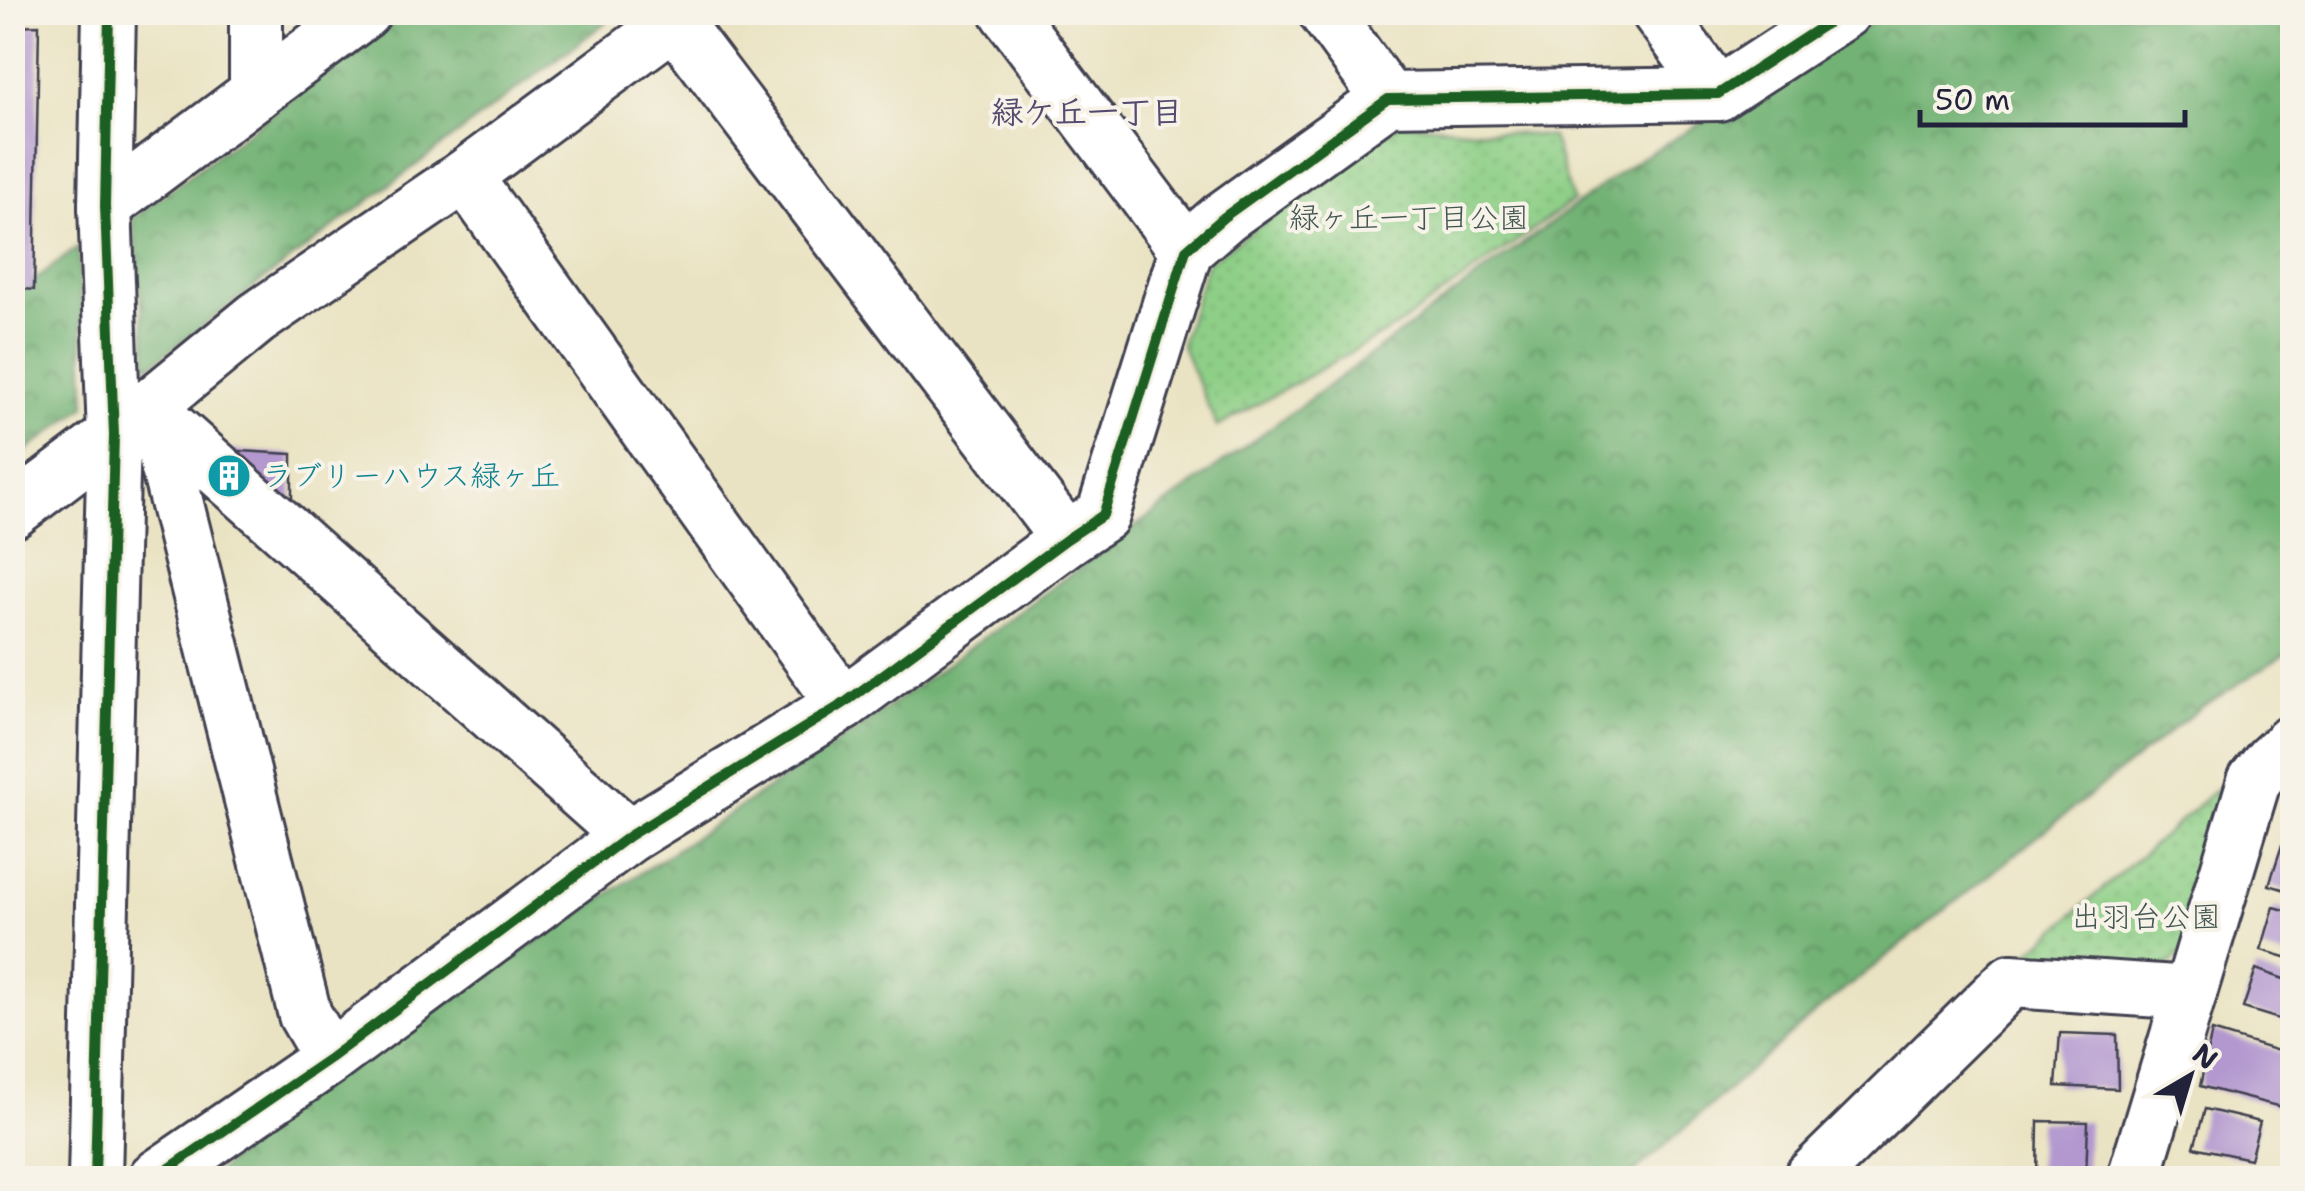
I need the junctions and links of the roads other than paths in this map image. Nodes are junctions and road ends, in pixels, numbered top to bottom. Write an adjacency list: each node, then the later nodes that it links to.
1 (109, 12): 13 (street)
2 (256, 12): 9 (street)
3 (364, 12): 9 (street)
4 (1006, 12): 14 (street)
5 (1325, 12): 11 (street)
6 (1658, 12): 10 (street)
7 (1844, 12): 10 (street)
8 (681, 17): 12 (street); 17 (street)
9 (256, 92): 13 (street)
10 (1718, 94): 11 (street)
11 (1388, 99): 14 (street)
12 (465, 176): 15 (street); 18 (street)
13 (105, 206): 15 (street)
14 (1186, 250): 17 (street)
15 (134, 424): 16 (street); 20 (street); 22 (street); 23 (street)
16 (12, 512)
17 (1066, 539): 18 (street)
18 (842, 704): 20 (street)
19 (2292, 741): 21 (street)
20 (630, 836): 22 (street)
21 (2190, 993): 25 (street); 26 (street)
22 (330, 1058): 24 (street)
23 (95, 1178)
24 (156, 1178)
25 (1810, 1178)
26 (2134, 1178)

